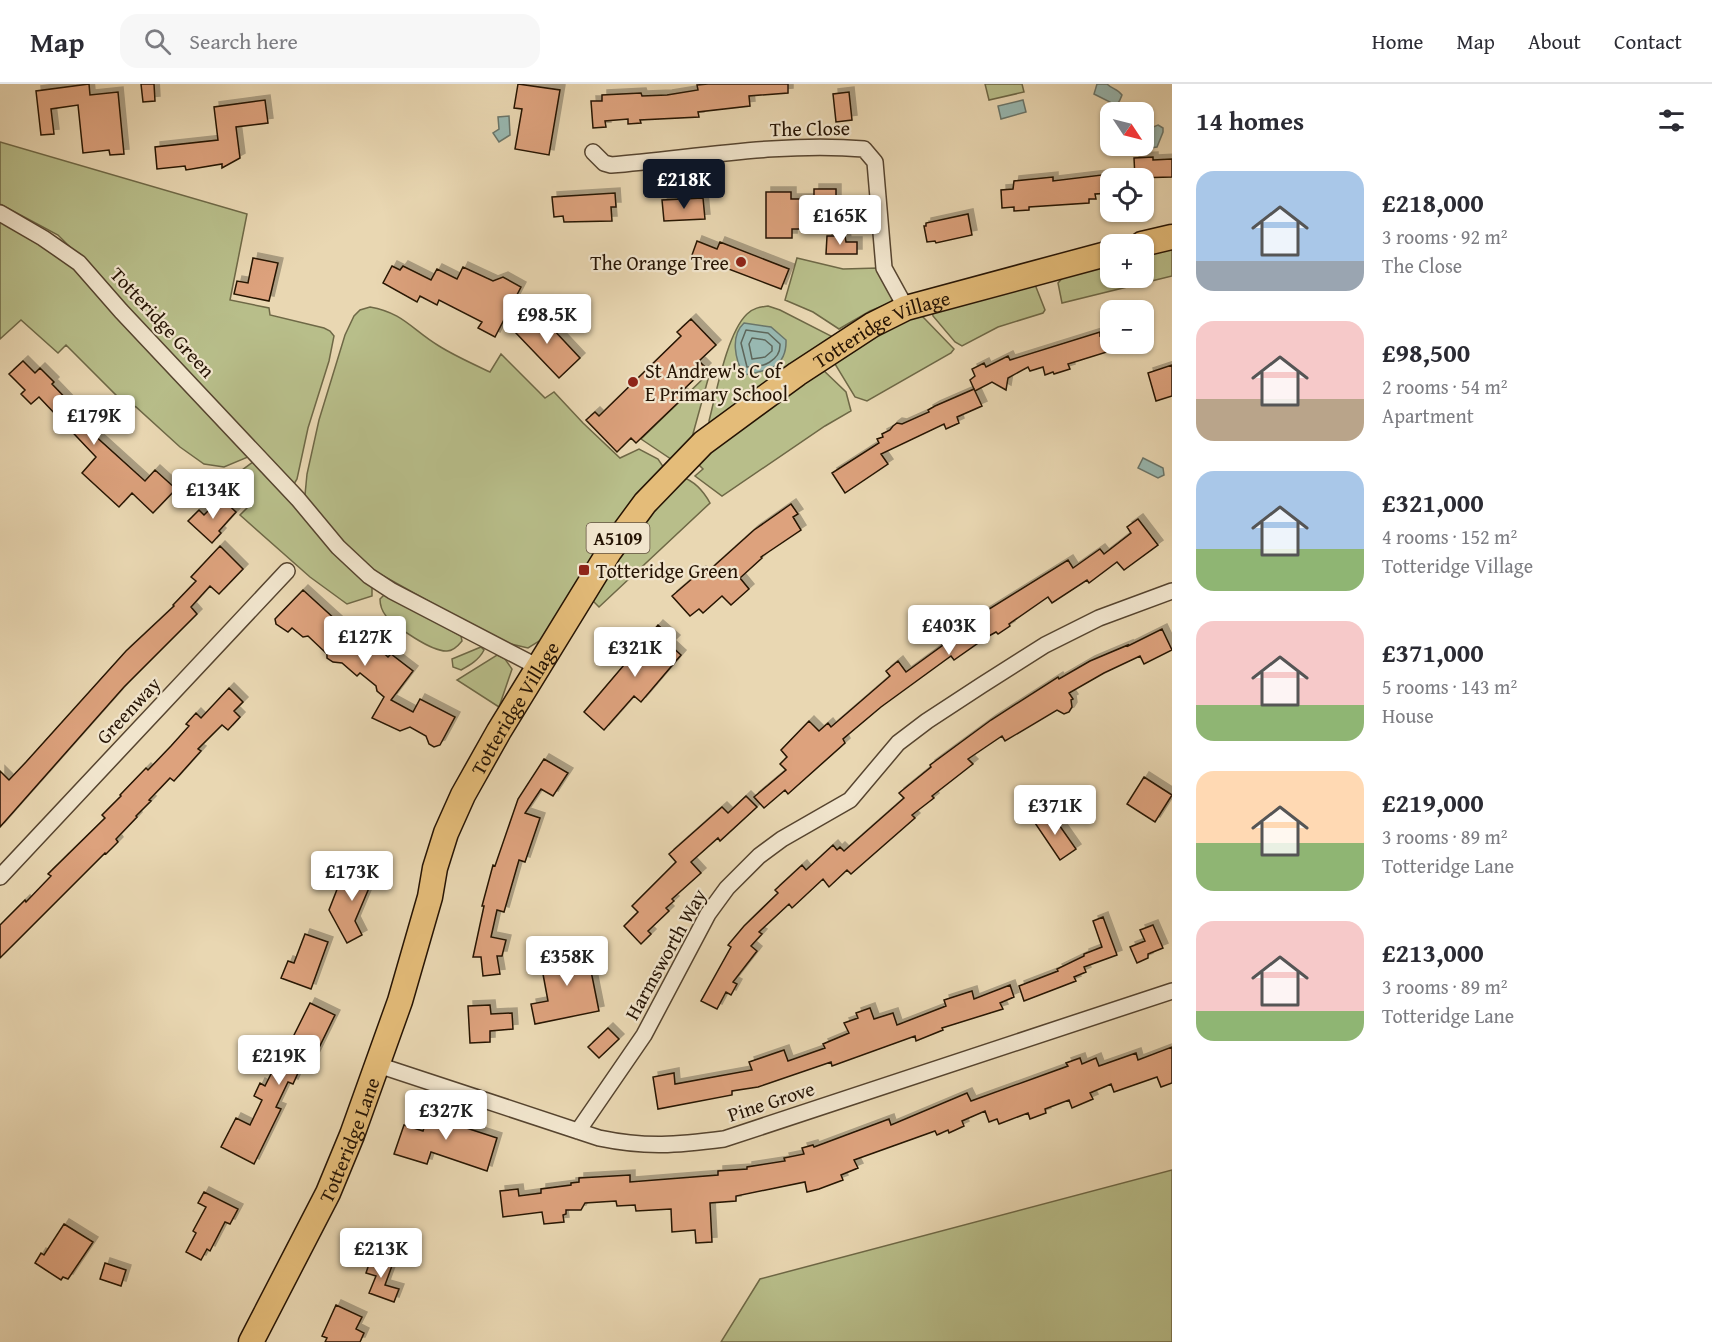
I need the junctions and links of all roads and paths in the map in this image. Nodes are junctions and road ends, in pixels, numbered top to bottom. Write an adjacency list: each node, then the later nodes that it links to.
1 (592, 152): 6 (street, The Close)
2 (0, 213): 9 (street, Totteridge Green)
3 (1172, 237): 4 (main road)
4 (1154, 241)
5 (1100, 256): 6 (main road, Totteridge Village / A5109)
6 (906, 308): 9 (main road, Totteridge Village / A5109)
7 (287, 571): 10 (street, Greenway)
8 (1172, 591): 13 (street, Harmsworth Way)
9 (538, 667): 12 (main road, Totteridge Village / A5109)
10 (0, 877)
11 (1172, 991): 13 (street, Pine Grove)
12 (378, 1065): 13 (street, Pine Grove); 14 (main road, Totteridge Lane / A5109)
13 (578, 1131)
14 (251, 1342)

